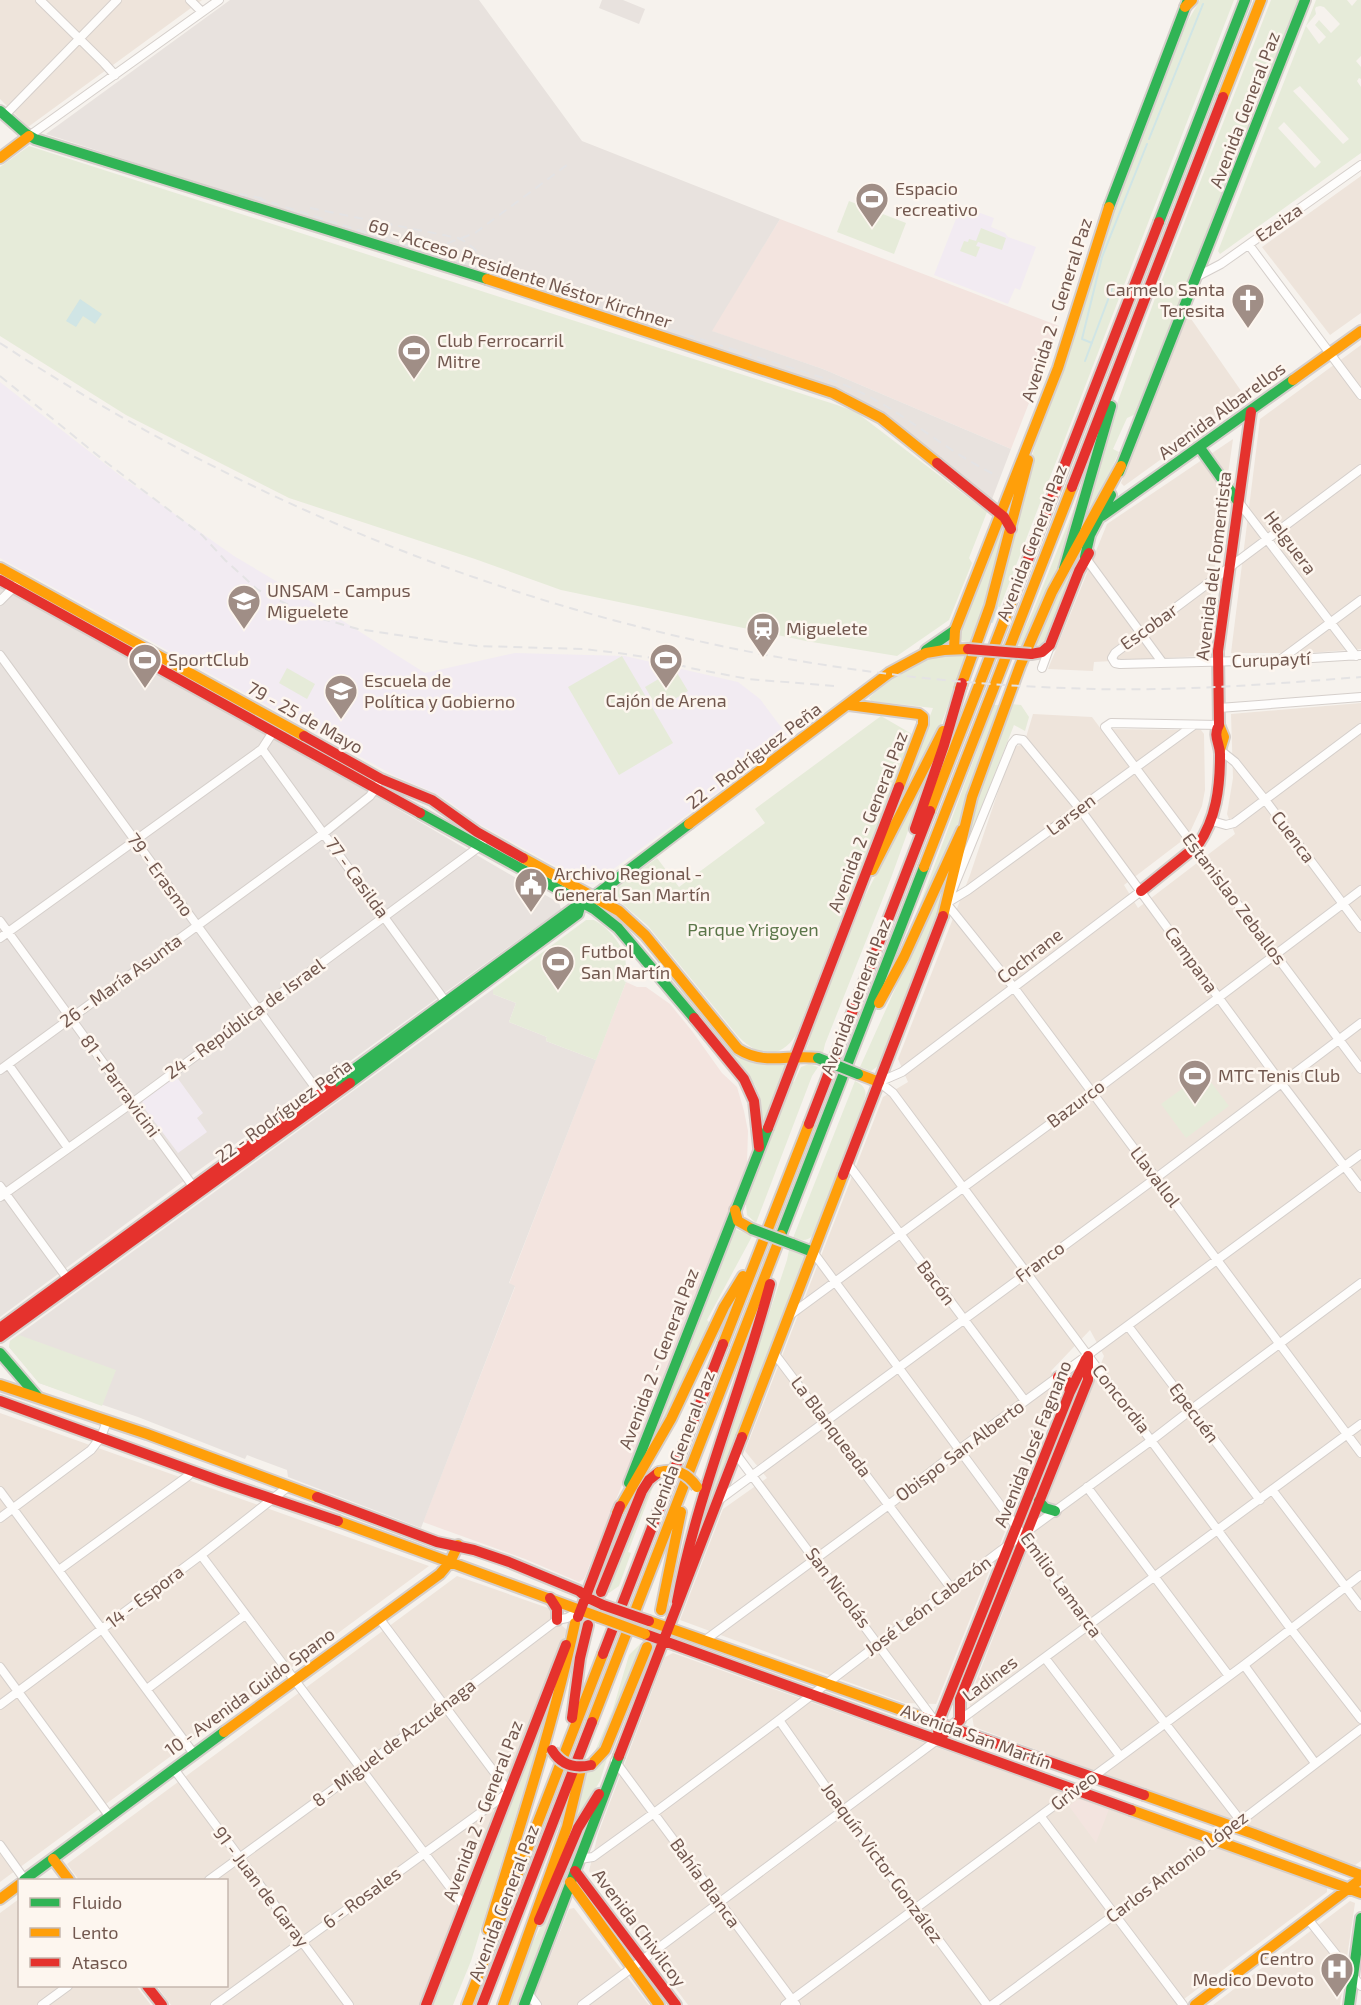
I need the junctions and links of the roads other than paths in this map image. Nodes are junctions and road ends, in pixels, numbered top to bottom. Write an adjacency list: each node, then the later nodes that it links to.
1 (40, 0): 10 (street)
2 (117, 0): 10 (street)
3 (190, 0): 9 (street)
4 (219, 0): 9 (street)
5 (1245, 0): 79 (main road, Avenida General Paz)
6 (1261, 0): 20 (main road, Avenida General Paz)
7 (1305, 0): 17 (main road, Avenida General Paz)
8 (1188, 2): 23 (main road, Avenida 2 - General Paz)
9 (202, 12): 11 (street)
10 (80, 39): 11 (street); 12 (street)
11 (114, 75): 13 (street)
12 (2, 113): 13 (main road)
13 (29, 136): 14 (main road); 27 (main road, 69 - Acceso Presidente Néstor Kirchner)
14 (0, 158)
15 (1361, 165): 16 (street, Ezeiza)
16 (1249, 245): 17 (street, Ezeiza); 19 (street)
17 (1196, 277): 25 (main road, Avenida General Paz)
18 (1361, 332): 19 (main road, Avenida Albarellos)
19 (1330, 354): 21 (street); 22 (main road, Avenida Albarellos)
20 (1121, 360): 37 (main road); 98 (main road, Avenida General Paz)
21 (1361, 395)
22 (1251, 412): 24 (main road, Avenida Albarellos); 29 (main road, Avenida del Fomentista)
23 (1033, 437): 28 (main road, Avenida 2 - General Paz); 32 (main road, Avenida General Paz)
24 (1200, 448): 29 (main road, Helguera); 31 (main road, Avenida Albarellos)
25 (1121, 466): 31 (main road, Avenida General Paz); 37 (main road, Avenida General Paz)
26 (1361, 469): 33 (street, Escobar)
27 (976, 492): 28 (main road, 69 - Acceso Presidente Néstor Kirchner); 30 (main road, 69 - Acceso Presidente Néstor Kirchner)
28 (1007, 498): 30 (main road, Avenida 2 - General Paz)
29 (1237, 500): 33 (street, Helguera); 36 (main road, Avenida del Fomentista)
30 (1001, 514): 32 (main road, 69 - Acceso Presidente Néstor Kirchner); 43 (main road, Avenida 2 - General Paz)
31 (1102, 516): 34 (main road, Avenida General Paz)
32 (1011, 529): 55 (main road, Avenida General Paz)
33 (1267, 539): 36 (street, Escobar); 42 (street, Helguera)
34 (1085, 558): 44 (street); 45 (main road, Avenida General Paz)
35 (0, 568): 39 (main road, 79 - 25 de Mayo)
36 (1229, 568): 44 (street, Escobar); 53 (main road, Avenida del Fomentista)
37 (1064, 570): 71 (main road, Avenida General Paz)
38 (0, 580): 39 (main road, 79 - 25 de Mayo)
39 (17, 584): 41 (street); 62 (main road, 79 - 25 de Mayo); 67 (main road, 79 - 25 de Mayo)
40 (1361, 600): 42 (street)
41 (0, 601)
42 (1330, 623): 49 (street, Helguera); 51 (street)
43 (955, 630): 46 (main road, Avenida 2 - General Paz); 48 (main road)
44 (1141, 634): 50 (street, Escobar); 52 (street)
45 (1050, 645): 46 (main road, 22 - Rodríguez Peña, bridge); 54 (street, Avenida General Paz)
46 (954, 649): 48 (main road, 22 - Rodríguez Peña)
47 (0, 655): 73 (street, 79 - Erasmo)
48 (918, 655): 57 (main road, 22 - Rodríguez Peña)
49 (1358, 655): 51 (street, Curupaytí)
50 (1112, 657): 52 (street, Curupaytí)
51 (1280, 660): 53 (street, Curupaytí)
52 (1162, 662): 53 (street, Curupaytí)
53 (1218, 662): 58 (main road, Avenida del Fomentista)
54 (1042, 668)
55 (962, 683): 77 (main road, Avenida General Paz); 79 (main road)
56 (1361, 697): 58 (street)
57 (849, 705): 77 (main road, Avenida 2 - General Paz); 80 (main road, 22 - Rodríguez Peña)
58 (1219, 708): 59 (main road, Avenida del Fomentista)
59 (1219, 724): 60 (street); 65 (main road, Avenida del Fomentista)
60 (1194, 725): 66 (street, Larsen); 66 (street, Estanislao Zeballos)
61 (1361, 728): 68 (street)
62 (273, 732): 64 (street); 67 (main road, 79 - 25 de Mayo)
63 (1016, 739): 69 (street, Campana); 81 (street, Avenida General Paz)
64 (262, 748): 72 (street, 77 - Casilda); 73 (street)
65 (1220, 750): 68 (street, Cuenca); 70 (main road, Avenida del Fomentista)
66 (1135, 769): 69 (street, Larsen); 75 (street, Estanislao Zeballos)
67 (378, 784): 72 (street, 26 - María Asunta); 74 (main road, 79 - 25 de Mayo); 74 (main road, 79 - 25 de Mayo)
68 (1266, 801): 70 (street); 82 (street, Cuenca)
69 (1080, 809): 78 (street, Campana); 81 (street, Larsen)
70 (1212, 821): 75 (main road, Avenida del Fomentista)
71 (962, 830): 81 (main road, Avenida General Paz); 98 (main road)
72 (324, 833): 83 (street, 77 - Casilda); 85 (street, 26 - María Asunta)
73 (135, 841): 85 (street, 79 - Erasmo); 87 (street)
74 (483, 841): 80 (main road, 79 - 25 de Mayo); 83 (street, 24 - República de Israel)
75 (1196, 846): 78 (main road, Cochrane); 89 (street, Estanislao Zeballos)
76 (1361, 890): 82 (street, Bazurco)
77 (860, 891): 97 (main road, Avenida 2 - General Paz)
78 (1141, 891): 90 (street, Cochrane); 91 (street, Campana)
79 (896, 900): 121 (main road, Avenida General Paz)
80 (586, 902): 92 (main road, 22 - Rodríguez Peña); 97 (main road); 108 (main road)
81 (946, 903): 90 (street, Llavallol); 102 (main road, Avenida General Paz)
82 (1342, 903): 86 (street, Cuenca); 89 (street, Bazurco)
83 (385, 916): 92 (street, 77 - Casilda); 93 (street, 24 - República de Israel)
84 (0, 921): 87 (street, 81 - Parravicini)
85 (197, 926): 93 (street, 79 - Erasmo); 94 (street, 26 - María Asunta)
86 (1361, 928)
87 (8, 932): 88 (street); 94 (street, 81 - Parravicini)
88 (0, 938)
89 (1275, 954): 91 (street, Bazurco); 96 (street, Estanislao Zeballos)
90 (1014, 989): 102 (street, Cochrane); 104 (street, Llavallol)
91 (1218, 996): 103 (street, Campana); 104 (street, Bazurco)
92 (448, 1006): 105 (main road, 22 - Rodríguez Peña); 116 (main road, 22 - Rodríguez Peña)
93 (259, 1010): 105 (street, 79 - Erasmo); 106 (street, 24 - República de Israel)
94 (70, 1017): 99 (street, 26 - María Asunta); 106 (street, 81 - Parravicini)
95 (1361, 1023): 96 (street, Franco)
96 (1339, 1040): 100 (street, Estanislao Zeballos); 103 (street, Franco)
97 (796, 1056): 102 (main road, bridge); 108 (main road, Avenida 2 - General Paz)
98 (849, 1061): 119 (main road, Avenida General Paz)
99 (8, 1064): 101 (street, 26 - María Asunta); 107 (street)
100 (1361, 1069)
101 (0, 1070)
102 (879, 1082): 110 (main road, Avenida General Paz); 114 (street, Concordia)
103 (1282, 1084): 111 (street, Campana); 112 (street, Franco)
104 (1092, 1092): 112 (street, Llavallol); 114 (street, Bazurco)
105 (320, 1094): 116 (main road, 22 - Rodríguez Peña)
106 (132, 1103): 107 (street, 24 - República de Israel); 116 (street, 81 - Parravicini)
107 (68, 1148): 117 (street, 24 - República de Israel)
108 (759, 1150): 118 (main road, Avenida 2 - General Paz)
109 (1361, 1154): 111 (street, Obispo San Alberto)
110 (848, 1164): 120 (street, Bacón); 122 (main road, Avenida General Paz)
111 (1345, 1166): 115 (street, Campana); 123 (street, Obispo San Alberto)
112 (1155, 1178): 123 (street, Llavallol); 124 (street, Franco)
113 (0, 1186): 117 (street)
114 (963, 1187): 120 (street, Bazurco); 124 (street, Concordia)
115 (1361, 1188)
116 (195, 1189): 125 (main road, 22 - Rodríguez Peña); 132 (main road, 22 - Rodríguez Peña)
117 (3, 1195): 125 (street)
118 (735, 1210): 122 (main road, bridge); 170 (main road, Avenida 2 - General Paz)
119 (781, 1235): 155 (main road, Avenida General Paz); 167 (main road)
120 (900, 1235): 126 (street, Bazurco); 129 (street, Bacón)
121 (761, 1246): 170 (main road); 231 (main road, Avenida General Paz)
122 (813, 1252): 126 (street, Emilio Lamarca); 128 (main road, Avenida General Paz)
123 (1218, 1260): 130 (street, Obispo San Alberto); 133 (street, Llavallol)
124 (1027, 1271): 129 (street, Franco); 136 (street, Concordia)
125 (67, 1278): 131 (main road, 22 - Rodríguez Peña)
126 (836, 1282): 128 (street, Bazurco); 137 (street, Emilio Lamarca)
127 (1361, 1283): 133 (street)
128 (789, 1316): 135 (main road, Avenida General Paz)
129 (962, 1319): 137 (street, Franco); 144 (street, Bacón)
130 (1128, 1326): 136 (street, Obispo San Alberto); 145 (street, Epecuén)
131 (0, 1328)
132 (0, 1338)
133 (1279, 1345): 145 (street); 149 (street, Llavallol)
134 (0, 1353): 142 (main road)
135 (774, 1353): 147 (street, La Blanqueada); 153 (main road, Avenida General Paz)
136 (1088, 1356): 138 (street, Obispo San Alberto); 140 (main road, Avenida José Fagnano); 141 (main road, Avenida José Fagnano); 151 (street, Concordia)
137 (898, 1367): 147 (street, Franco); 152 (street, Emilio Lamarca)
138 (1058, 1377): 140 (main road); 144 (street, Obispo San Alberto)
139 (0, 1387): 142 (main road, Avenida San Martín)
140 (1070, 1392): 141 (main road); 173 (main road, Avenida José Fagnano)
141 (1082, 1396): 165 (main road, Avenida José Fagnano)
142 (38, 1397): 146 (main road, Avenida San Martín)
143 (0, 1401): 150 (main road, Avenida San Martín)
144 (1025, 1401): 152 (street, Obispo San Alberto)
145 (1192, 1409): 151 (street); 164 (street, Epecuén)
146 (107, 1421): 150 (street); 158 (main road, Avenida San Martín)
147 (827, 1422): 157 (street, Franco); 166 (street, La Blanqueada)
148 (1361, 1424): 149 (street, Ladines)
149 (1347, 1435): 154 (street, Llavallol); 161 (street, Ladines)
150 (101, 1437): 156 (main road, Avenida San Martín); 168 (street)
151 (1152, 1440): 159 (street); 172 (street, Concordia)
152 (960, 1449): 166 (street, Obispo San Alberto); 173 (street, Emilio Lamarca)
153 (736, 1454): 157 (street, San Nicolás); 163 (main road, Avenida General Paz)
154 (1361, 1454)
155 (692, 1463): 190 (main road); 222 (main road, Avenida General Paz)
156 (192, 1470): 162 (main road, Avenida San Martín); 179 (street)
157 (753, 1476): 163 (street, Franco); 177 (street, San Nicolás)
158 (289, 1486): 162 (street, 14 - Espora); 175 (main road, Avenida San Martín)
159 (1087, 1487): 169 (street); 181 (street)
160 (0, 1491): 168 (street)
161 (1273, 1491): 164 (street, Ladines); 182 (street)
162 (273, 1499): 176 (street, 14 - Espora); 178 (main road, Avenida San Martín)
163 (718, 1500): 187 (main road, Avenida General Paz)
164 (1260, 1500): 172 (street, Ladines)
165 (1039, 1501): 169 (main road); 173 (main road, Avenida José Fagnano)
166 (890, 1504): 177 (street, Obispo San Alberto); 183 (street, La Blanqueada)
167 (699, 1506): 184 (main road, bridge); 187 (main road)
168 (13, 1508): 171 (street); 179 (street)
169 (1054, 1511): 173 (street)
170 (617, 1513): 185 (main road, Avenida 2 - General Paz)
171 (0, 1518)
172 (1219, 1530): 181 (street, Ladines); 199 (street, Concordia)
173 (1023, 1532): 174 (main road, Avenida José Fagnano); 196 (street, Emilio Lamarca); 219 (main road, Avenida José Fagnano)
174 (1011, 1543): 183 (street, José León Cabezón); 217 (main road, Avenida José Fagnano)
175 (458, 1545): 178 (main road, 10 - Avenida Guido Spano); 185 (main road, Avenida San Martín)
176 (201, 1555): 191 (street); 198 (street, 14 - Espora)
177 (815, 1558): 201 (street, Obispo San Alberto); 202 (street, San Nicolás)
178 (450, 1562): 186 (main road, Avenida San Martín); 192 (main road, 10 - Avenida Guido Spano)
179 (59, 1570): 198 (street)
180 (1361, 1575): 182 (street, Griveo)
181 (1155, 1578): 196 (street, Ladines); 207 (street)
182 (1345, 1587): 188 (street); 199 (street, Griveo)
183 (951, 1588): 202 (street, José León Cabezón)
184 (601, 1592)
185 (586, 1597): 189 (main road, Avenida 2 - General Paz); 197 (main road, Avenida San Martín, bridge)
186 (550, 1598): 189 (main road, Avenida San Martín); 193 (main road)
187 (677, 1602): 197 (main road, Avenida General Paz)
188 (1361, 1607)
189 (581, 1610): 193 (street, 8 - Miguel de Azcuénaga); 194 (main road, Avenida 2 - General Paz); 200 (main road, Avenida San Martín, bridge)
190 (661, 1610)
191 (246, 1615): 208 (street); 210 (street)
192 (379, 1618): 208 (main road, 10 - Avenida Guido Spano); 214 (street)
193 (557, 1620): 214 (street, 8 - Miguel de Azcuénaga)
194 (575, 1623): 221 (main road); 234 (main road, Avenida 2 - General Paz)
195 (588, 1625): 231 (main road)
196 (1089, 1625): 204 (street, Ladines); 218 (street, Emilio Lamarca)
197 (667, 1628): 200 (main road, Avenida General Paz); 201 (main road, Avenida San Martín)
198 (101, 1629): 210 (street); 211 (street, 14 - Espora)
199 (1292, 1629): 205 (street, Griveo); 215 (street, Concordia)
200 (662, 1640): 212 (main road, Avenida San Martín); 226 (main road, Avenida General Paz)
201 (704, 1641): 209 (main road, Avenida San Martín)
202 (879, 1643): 209 (street, José León Cabezón); 217 (street, San Nicolás)
203 (647, 1647): 221 (main road, bridge)
204 (1045, 1658): 219 (street, Ladines); 225 (street)
205 (1244, 1665): 207 (street, Griveo); 227 (street)
206 (0, 1667): 211 (street)
207 (1229, 1676): 218 (street, Griveo)
208 (294, 1680): 224 (main road, 10 - Avenida Guido Spano); 229 (street)
209 (825, 1684): 212 (street, José León Cabezón); 217 (main road, Avenida San Martín)
210 (147, 1689): 224 (street)
211 (18, 1691): 213 (street, 14 - Espora); 237 (street)
212 (812, 1694): 216 (street, José León Cabezón); 223 (main road, Avenida San Martín)
213 (0, 1705)
214 (444, 1705): 229 (street, 8 - Miguel de Azcuénaga); 234 (street)
215 (1361, 1719)
216 (779, 1720): 235 (street, Joaquín Victor González); 236 (street, José León Cabezón)
217 (938, 1723): 219 (main road, Avenida San Martín); 223 (main road, Avenida José Fagnano)
218 (1165, 1723): 225 (street, Griveo); 239 (street, Emilio Lamarca)
219 (956, 1724): 223 (main road, Ladines); 230 (main road, Avenida San Martín)
220 (1361, 1729): 227 (street, Carlos Antonio López)
221 (548, 1734): 265 (main road)
222 (586, 1737): 266 (main road); 280 (main road, Avenida General Paz)
223 (937, 1740): 233 (main road, Avenida San Martín); 235 (street, Ladines)
224 (194, 1754): 228 (main road, 10 - Avenida Guido Spano)
225 (1120, 1756): 230 (street, Griveo)
226 (615, 1761): 232 (main road, Avenida General Paz); 236 (street, Bahía Blanca)
227 (1315, 1763): 239 (street, Carlos Antonio López)
228 (174, 1769): 237 (main road, 10 - Avenida Guido Spano); 243 (street, 91 - Juan de Garay)
229 (361, 1769): 242 (street); 243 (street, 8 - Miguel de Azcuénaga)
230 (1091, 1778): 233 (street, Griveo); 239 (main road, Avenida San Martín)
231 (553, 1783): 265 (main road, Avenida General Paz)
232 (606, 1784): 244 (main road, Avenida General Paz); 266 (main road)
233 (1075, 1791): 238 (street, Griveo); 240 (main road, Avenida San Martín)
234 (509, 1792): 242 (street, 6 - Rosales); 258 (main road, Avenida 2 - General Paz)
235 (842, 1810): 257 (street, Ladines); 259 (street, Joaquín Victor González)
236 (654, 1813): 244 (street, José León Cabezón); 257 (street, Bahía Blanca)
237 (110, 1817): 245 (main road, 10 - Avenida Guido Spano)
238 (1041, 1817): 259 (street, Griveo); 260 (street)
239 (1236, 1823): 240 (street, Carlos Antonio López); 247 (main road, Avenida San Martín)
240 (1216, 1840): 254 (main road, Avenida San Martín); 260 (street, Carlos Antonio López)
241 (0, 1845): 248 (street)
242 (424, 1853): 258 (street); 263 (street, 6 - Rosales)
243 (238, 1858): 251 (street, 8 - Miguel de Azcuénaga); 263 (street, 91 - Juan de Garay)
244 (580, 1858): 246 (main road, Avenida General Paz)
245 (53, 1859): 249 (main road, 10 - Avenida Guido Spano); 250 (main road)
246 (575, 1871): 252 (main road, Avenida General Paz); 264 (main road, Avenida Chivilcoy)
247 (1361, 1877): 254 (main road)
248 (24, 1879)
249 (26, 1879)
250 (68, 1879)
251 (211, 1879)
252 (570, 1882): 267 (main road, Avenida Chivilcoy); 272 (main road, Avenida General Paz)
253 (18, 1886): 256 (main road)
254 (1349, 1889): 255 (main road, Avenida San Martín); 262 (main road)
255 (1361, 1893)
256 (0, 1899)
257 (720, 1904): 264 (street, Ladines); 273 (street, Bahía Blanca)
258 (464, 1906): 278 (main road, Avenida 2 - General Paz)
259 (915, 1909): 273 (street, Griveo); 287 (street, Joaquín Victor González)
260 (1114, 1914): 288 (street, Carlos Antonio López); 289 (street)
261 (1361, 1918): 268 (main road)
262 (1308, 1919): 268 (street); 290 (main road)
263 (302, 1942): 276 (street, 6 - Rosales); 277 (street, 91 - Juan de Garay)
264 (643, 1960): 267 (street, Ladines); 286 (main road, Avenida Chivilcoy)
265 (483, 1962): 279 (main road, Avenida General Paz)
266 (519, 1962): 281 (main road)
267 (632, 1968): 284 (street, Ladines); 285 (main road, Avenida Chivilcoy)
268 (1353, 1975): 269 (street); 291 (main road)
269 (1361, 1986)
270 (67, 1987): 274 (street)
271 (148, 1987): 275 (main road)
272 (528, 1993): 282 (main road, Avenida General Paz); 283 (street)
273 (791, 2003)
274 (42, 2005)
275 (162, 2005)
276 (215, 2005)
277 (349, 2005)
278 (426, 2005)
279 (465, 2005)
280 (482, 2005)
281 (503, 2005)
282 (524, 2005)
283 (537, 2005)
284 (582, 2005)
285 (659, 2005)
286 (676, 2005)
287 (987, 2005)
288 (992, 2005)
289 (1183, 2005)
290 (1195, 2005)
291 (1349, 2005)

